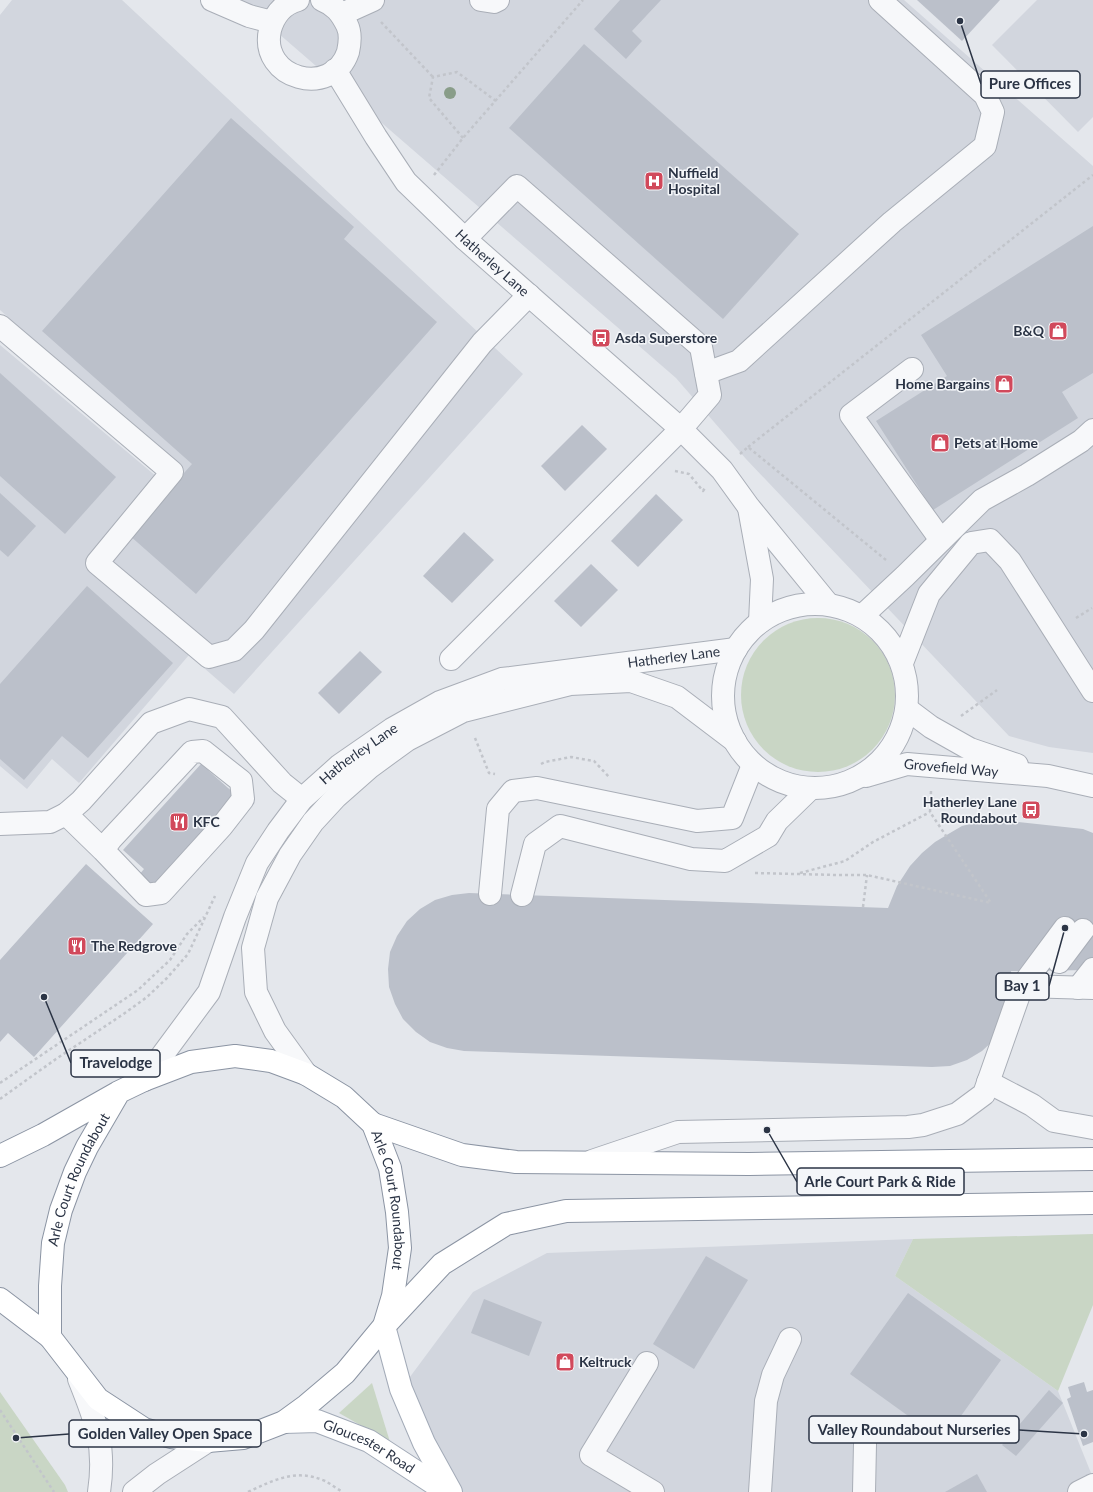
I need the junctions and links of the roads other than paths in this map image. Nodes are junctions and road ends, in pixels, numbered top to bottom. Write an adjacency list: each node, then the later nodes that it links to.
1 (212, 0): 9 (street)
2 (298, 0): 9 (street)
3 (322, 0): 8 (street)
4 (480, 0): 5 (street)
5 (498, 0)
6 (880, 0): 15 (street)
7 (368, 2): 8 (street)
8 (342, 14): 10 (street)
9 (272, 22): 10 (street)
10 (335, 70): 11 (street, Hatherley Lane)
11 (465, 239): 12 (street, Hatherley Lane); 15 (street)
12 (529, 295): 13 (street); 16 (street, Hatherley Lane)
13 (0, 326)
14 (912, 369): 19 (street)
15 (706, 373): 16 (street)
16 (682, 429): 18 (street, Hatherley Lane); 24 (street)
17 (1093, 430): 19 (street)
18 (748, 506): 20 (street, Hatherley Lane); 22 (street, Hatherley Lane)
19 (940, 540): 21 (street)
20 (828, 604): 21 (street); 22 (street)
21 (862, 616): 25 (street)
22 (760, 622): 23 (street)
23 (736, 649): 28 (street); 34 (street, Hatherley Lane)
24 (451, 659)
25 (902, 663): 26 (street); 27 (street)
26 (1093, 691)
27 (907, 709): 30 (street, Grovefield Way); 31 (street)
28 (735, 741): 29 (street); 43 (street, Hatherley Lane)
29 (754, 765): 33 (street); 38 (street)
30 (1048, 776): 31 (street, Grovefield Way); 32 (street, Grovefield Way)
31 (855, 779): 33 (street)
32 (1093, 786)
33 (811, 788): 39 (street)
34 (302, 799): 35 (street); 44 (street, Hatherley Lane)
35 (66, 814): 36 (street); 37 (street)
36 (0, 824)
37 (103, 850): 37 (street)
38 (490, 894)
39 (522, 895)
40 (1080, 933): 42 (street); 42 (street)
41 (1093, 969): 42 (street)
42 (1058, 987): 45 (street)
43 (306, 1074): 44 (main road, Arle Court Roundabout); 47 (main road, Arle Court Roundabout)
44 (144, 1080): 46 (main road, Arle Court Roundabout)
45 (988, 1082): 48 (street); 51 (street)
46 (119, 1092): 49 (main road); 55 (main road, Arle Court Roundabout)
47 (373, 1124): 51 (main road); 54 (main road, Arle Court Roundabout)
48 (1093, 1128)
49 (0, 1156)
50 (1093, 1160): 51 (main road)
51 (587, 1163)
52 (1093, 1203): 54 (main road)
53 (0, 1299): 55 (main road)
54 (384, 1326): 59 (main road, Arle Court Roundabout); 66 (main road, Gloucester Road)
55 (50, 1337): 58 (main road, Arle Court Roundabout)
56 (790, 1339): 68 (street)
57 (647, 1363): 67 (street)
58 (75, 1370): 60 (main road, Arle Court Roundabout); 63 (street)
59 (284, 1422): 60 (main road, Arle Court Roundabout); 65 (main road, Gloucester Road)
60 (208, 1441): 64 (street)
61 (865, 1444): 69 (street)
62 (1093, 1485): 70 (street)
63 (99, 1492)
64 (134, 1492)
65 (447, 1492)
66 (451, 1492)
67 (653, 1492)
68 (760, 1492)
69 (864, 1492)
70 (1080, 1492)

